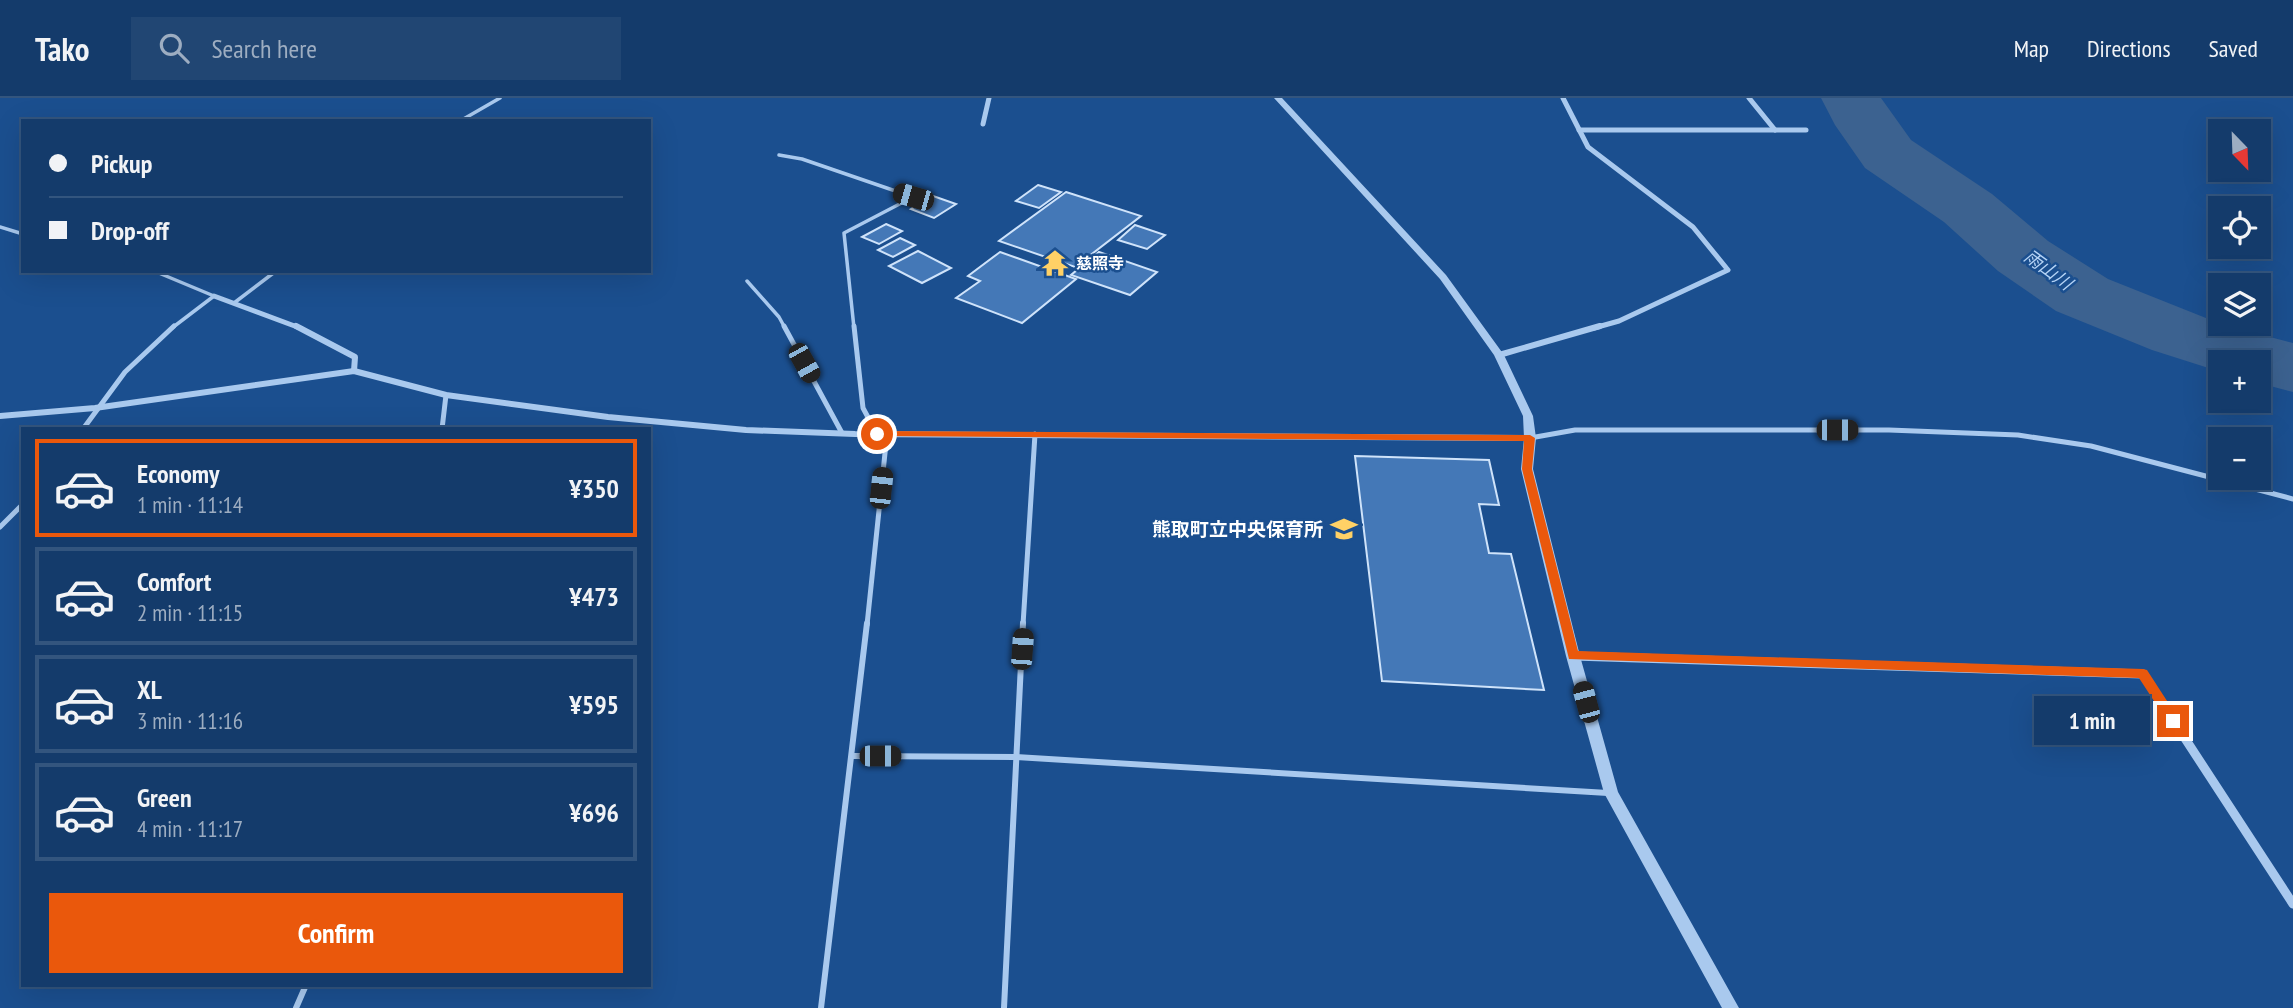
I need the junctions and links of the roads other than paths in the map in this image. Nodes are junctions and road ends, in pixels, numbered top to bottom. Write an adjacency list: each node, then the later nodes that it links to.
1 (500, 98): 6 (lane)
2 (989, 98): 7 (street)
3 (1278, 98): 21 (street)
4 (1563, 98): 8 (street)
5 (1749, 98): 9 (street)
6 (463, 119)
7 (983, 124)
8 (1579, 130): 9 (street); 21 (street)
9 (1774, 130): 10 (street)
10 (1806, 130)
11 (779, 155): 29 (lane)
12 (0, 227): 13 (lane)
13 (9, 230): 14 (lane); 15 (lane)
14 (0, 232)
15 (21, 233)
16 (159, 273): 19 (lane)
17 (273, 273): 20 (lane)
18 (747, 281): 28 (lane)
19 (214, 296): 20 (street); 24 (lane)
20 (234, 303): 22 (street)
21 (1499, 355): 32 (street)
22 (354, 372): 23 (street); 24 (street)
23 (446, 395): 27 (lane); 28 (street)
24 (95, 408): 25 (street); 26 (lane)
25 (0, 416)
26 (84, 427)
27 (442, 427)
28 (842, 433): 29 (street)
29 (877, 434): 30 (street)
30 (887, 434): 31 (street); 37 (lane)
31 (1035, 434): 32 (street); 38 (lane)
32 (1530, 438): 33 (lane); 36 (street)
33 (2293, 499)
34 (21, 506): 35 (lane)
35 (0, 527)
36 (1573, 656): 39 (street); 40 (street)
37 (853, 756): 38 (lane); 43 (lane)
38 (1015, 757): 39 (lane); 44 (lane)
39 (1611, 793): 45 (street)
40 (2293, 904)
41 (305, 987): 42 (lane)
42 (296, 1008)
43 (821, 1008)
44 (1004, 1008)
45 (1731, 1008)

